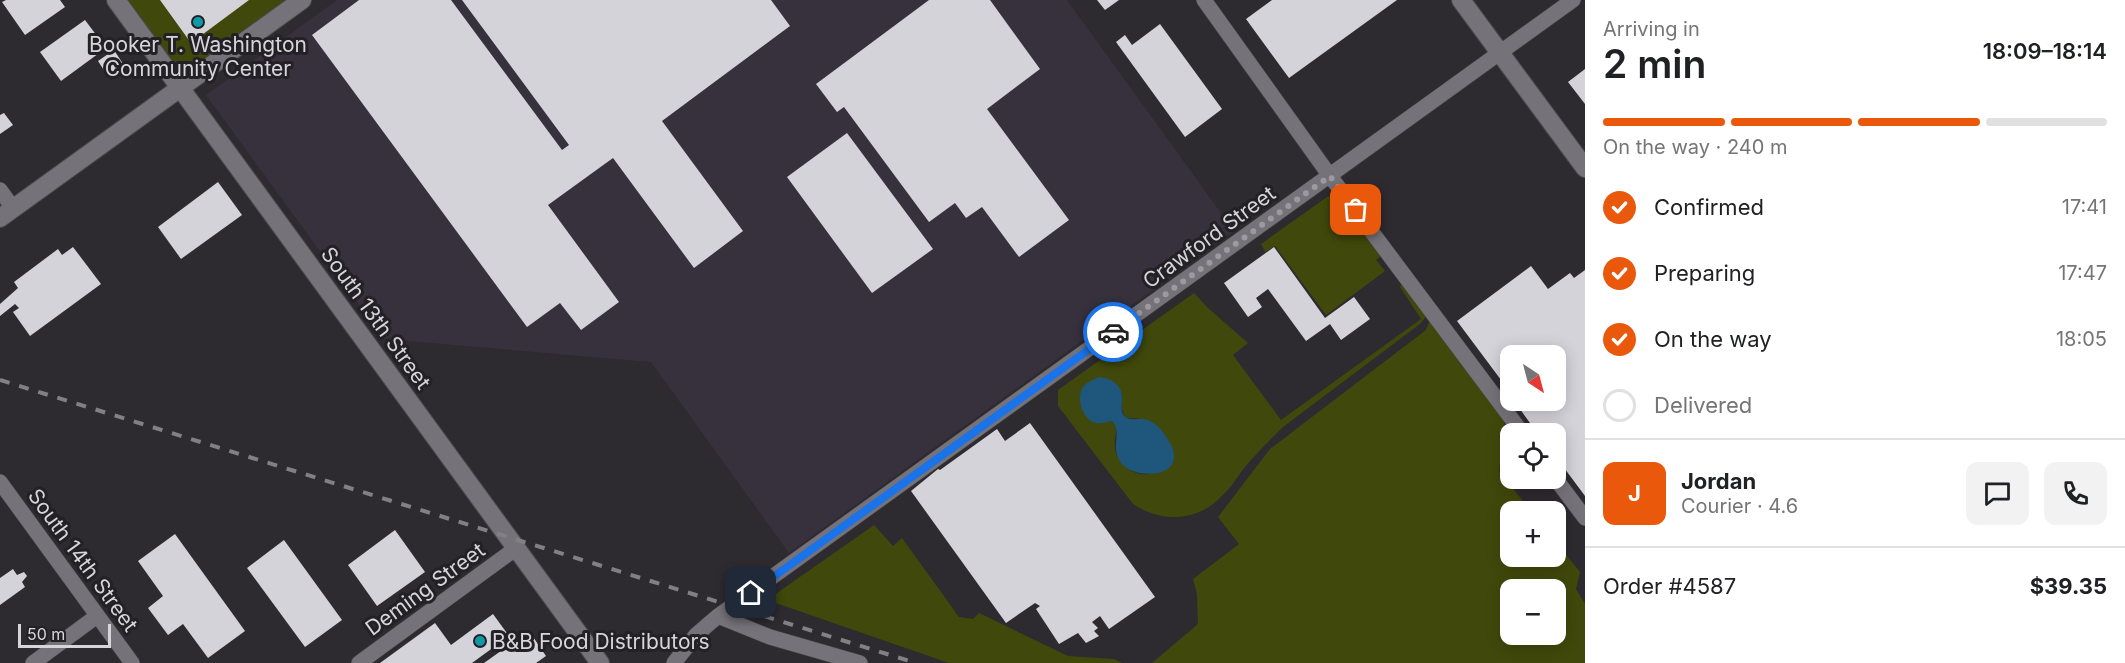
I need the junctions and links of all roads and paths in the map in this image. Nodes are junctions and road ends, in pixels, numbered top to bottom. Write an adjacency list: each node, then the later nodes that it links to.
1 (116, 0): 7 (main road, South 13th Street)
2 (302, 0): 7 (main road)
3 (1204, 0): 9 (street)
4 (1461, 0): 6 (main road)
5 (1573, 0): 6 (street, Crawford Street)
6 (1501, 52): 8 (main road); 9 (street, Crawford Street)
7 (180, 88): 11 (main road); 16 (main road, South 13th Street)
8 (1585, 168)
9 (1330, 176): 12 (street); 18 (street, Crawford Street)
10 (0, 190): 11 (street)
11 (7, 213)
12 (1515, 423)
13 (0, 482): 17 (street, South 14th Street)
14 (1563, 489): 15 (street)
15 (1585, 518)
16 (515, 549): 19 (street, Deming Street); 22 (main road, South 13th Street)
17 (97, 616): 20 (street); 21 (street, South 14th Street)
18 (718, 616): 23 (street, Crawford Street); 24 (street)
19 (363, 662)
20 (33, 663)
21 (132, 663)
22 (600, 663)
23 (674, 663)
24 (860, 663)

